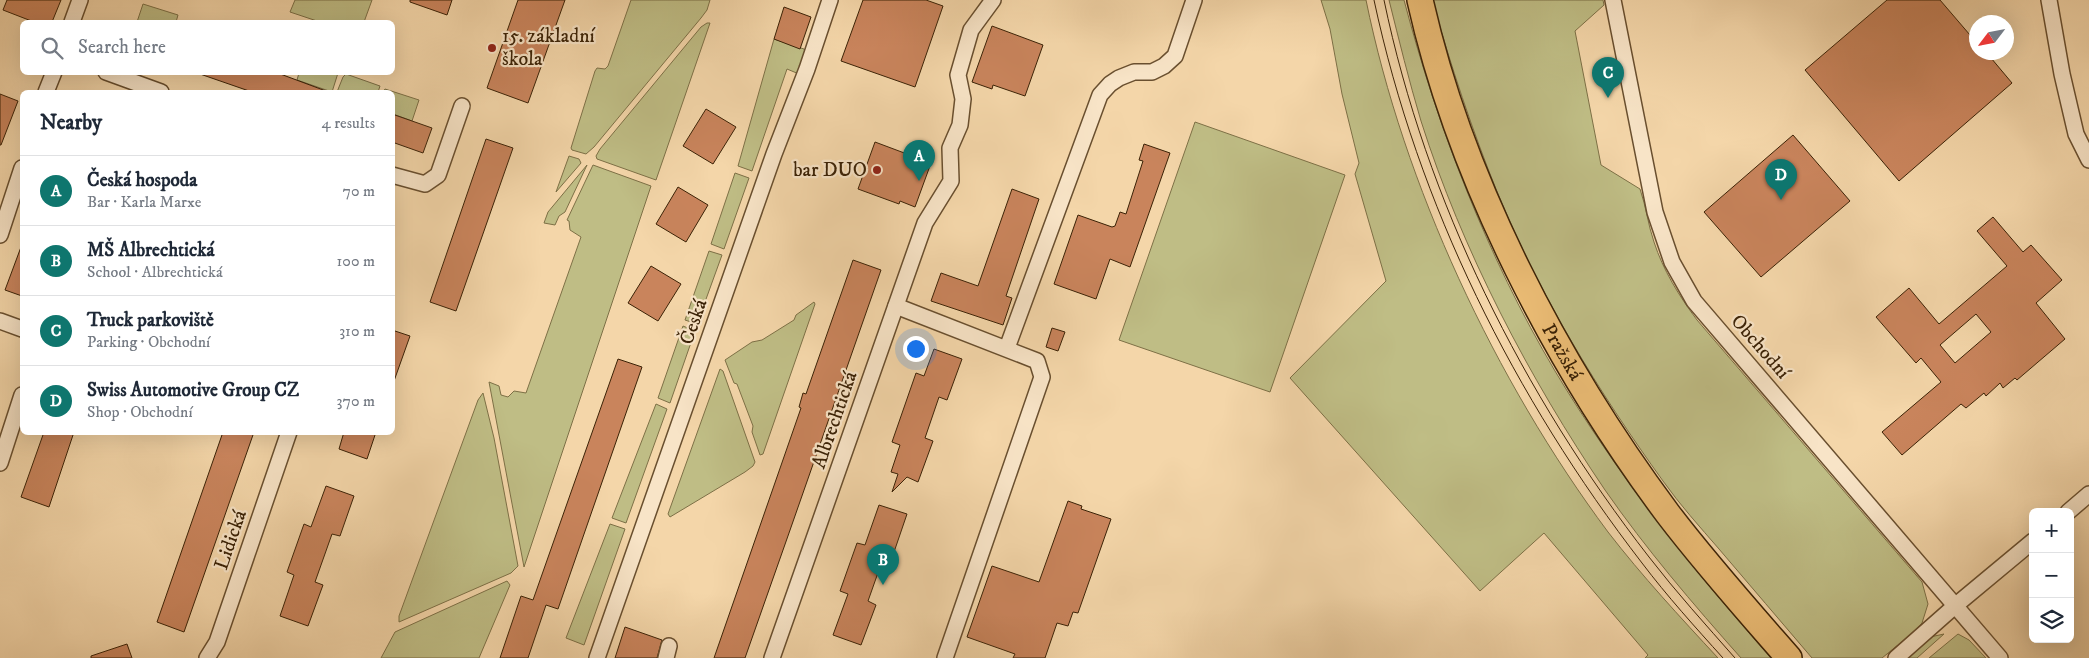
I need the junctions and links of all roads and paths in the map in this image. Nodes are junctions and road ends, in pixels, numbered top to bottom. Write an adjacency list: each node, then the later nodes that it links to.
1 (80, 0): 8 (street)
2 (830, 0): 30 (street, Česká)
3 (993, 0): 18 (street, Albrechtická)
4 (1194, 0): 21 (street)
5 (1420, 0): 33 (main road, Pražská)
6 (1612, 0): 28 (street, Obchodní)
7 (2049, 0): 14 (street)
8 (73, 20)
9 (53, 75): 11 (street)
10 (114, 75): 12 (street)
11 (47, 90)
12 (156, 90)
13 (462, 106): 16 (street)
14 (2089, 160)
15 (20, 174): 17 (street)
16 (395, 176)
17 (0, 235)
18 (896, 306): 21 (street); 31 (street, Albrechtická)
19 (0, 321): 20 (street)
20 (20, 328)
21 (1007, 348): 32 (street)
22 (20, 401): 24 (street)
23 (288, 435): 29 (street, Lidická)
24 (0, 463)
25 (2089, 494): 26 (street)
26 (2073, 508)
27 (2029, 544): 28 (street)
28 (1956, 605): 34 (street); 35 (street, Obchodní)
29 (207, 658)
30 (597, 658)
31 (772, 658)
32 (946, 658)
33 (1789, 658)
34 (1896, 658)
35 (2000, 658)

